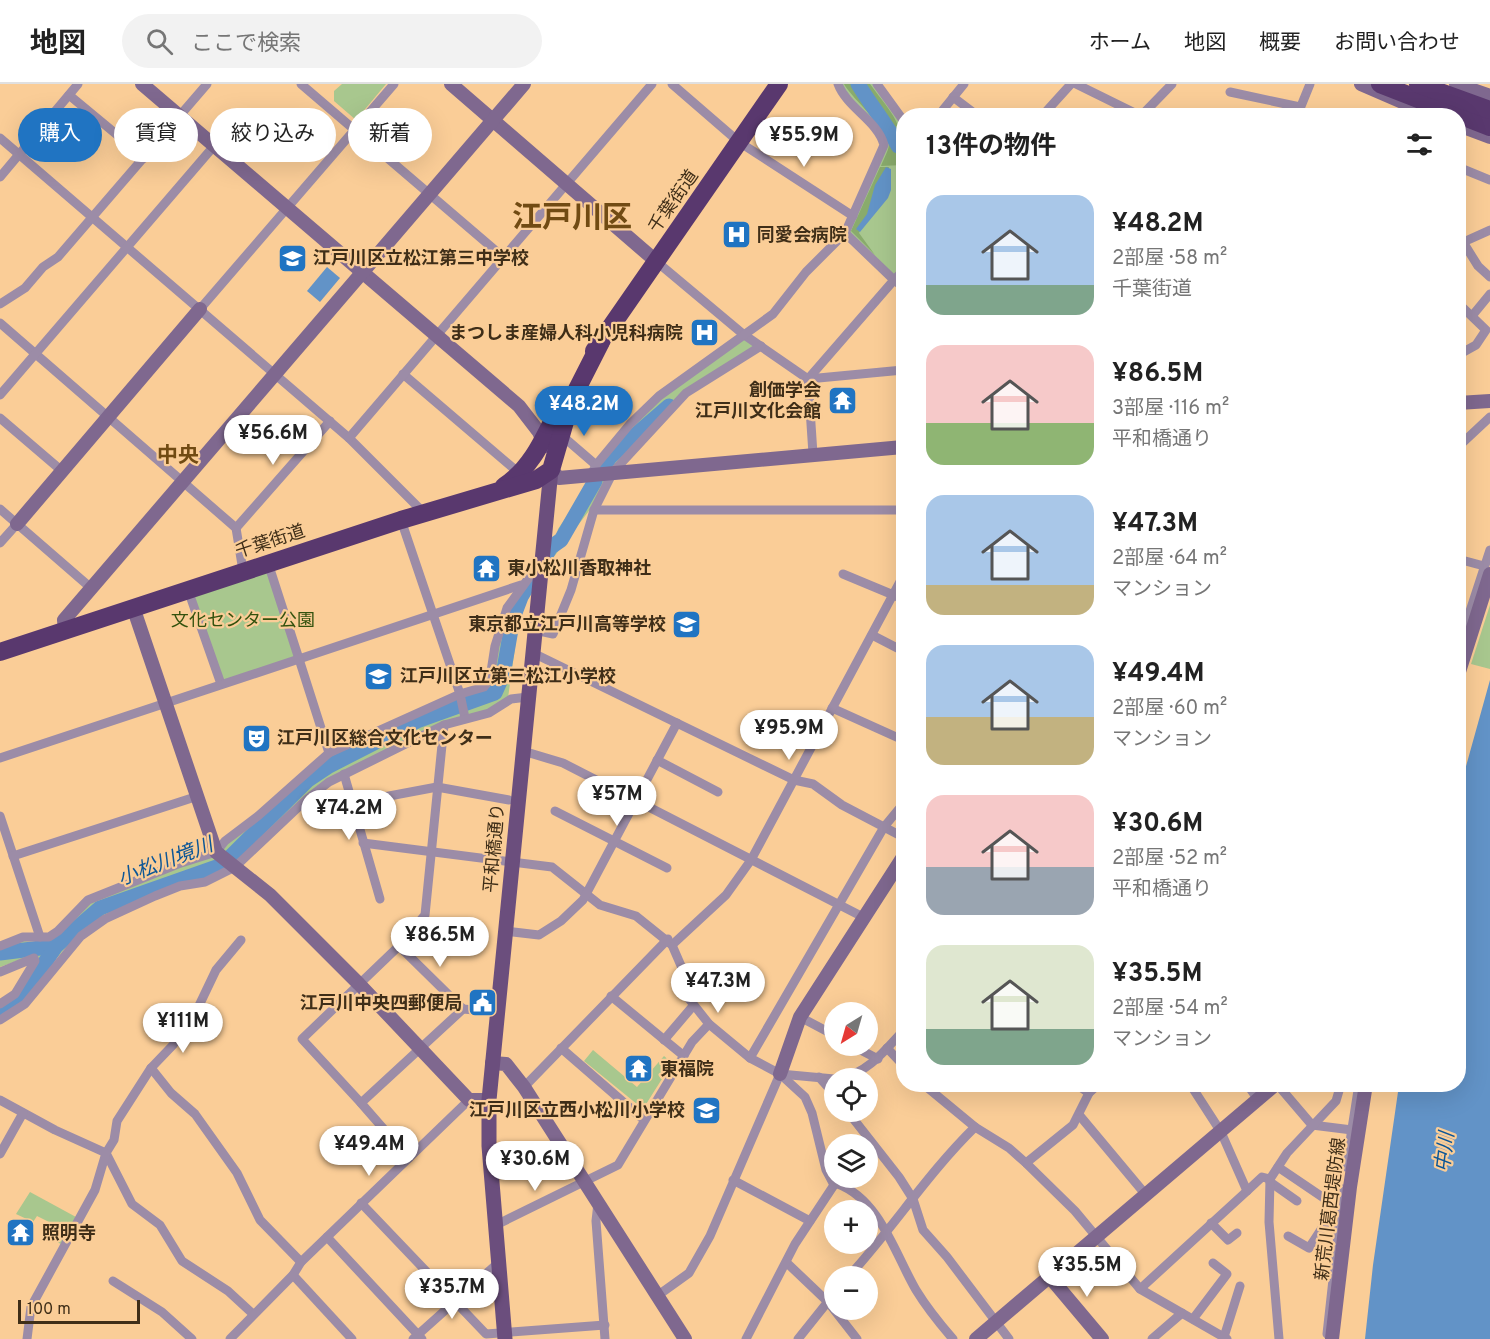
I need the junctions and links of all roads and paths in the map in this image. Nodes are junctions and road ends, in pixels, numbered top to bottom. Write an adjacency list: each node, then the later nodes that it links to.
1 (78, 84): 23 (street)
2 (142, 84): 27 (street)
3 (207, 84): 28 (street)
4 (301, 84): 43 (street)
5 (394, 84): 29 (street)
6 (451, 84): 42 (street)
7 (524, 84): 42 (street)
8 (652, 84): 63 (street)
9 (672, 84): 52 (street)
10 (779, 84): 52 (highway, 千葉街道)
11 (838, 84): 66 (street)
12 (877, 84): 39 (street)
13 (964, 84): 25 (street)
14 (1071, 84): 32 (street)
15 (1076, 84): 33 (street)
16 (1172, 84): 34 (street)
17 (1310, 84): 36 (street)
18 (1361, 84): 37 (street)
19 (1380, 84): 38 (highway)
20 (1418, 84): 40 (highway)
21 (1456, 84): 24 (street)
22 (1230, 92): 35 (street)
23 (69, 95): 26 (street); 46 (street)
24 (1490, 96)
25 (953, 97): 30 (street); 31 (street)
26 (58, 108)
27 (170, 108)
28 (187, 108)
29 (374, 108)
30 (944, 108)
31 (967, 108)
32 (1049, 108)
33 (1125, 108)
34 (1149, 108)
35 (1288, 108)
36 (1300, 108)
37 (1405, 108)
38 (1441, 108)
39 (896, 110)
40 (1490, 110)
41 (1466, 118): 44 (highway)
42 (494, 120): 63 (street); 64 (street)
43 (348, 126)
44 (1490, 127)
45 (1466, 128): 48 (street)
46 (114, 132)
47 (198, 132): 51 (street)
48 (1490, 137)
49 (0, 138): 54 (street)
50 (348, 138): 65 (street)
51 (210, 142)
52 (740, 142): 66 (street); 74 (highway, 千葉街道)
53 (210, 151): 71 (street)
54 (18, 153)
55 (18, 155): 61 (street)
56 (28, 162): 67 (street)
57 (142, 162): 67 (street)
58 (233, 162): 65 (street)
59 (391, 162): 64 (street)
60 (1466, 170): 62 (street)
61 (0, 177)
62 (1490, 180)
63 (567, 183): 73 (street); 74 (street)
64 (429, 194): 73 (street); 75 (street)
65 (288, 209): 75 (street); 80 (street)
66 (853, 216): 69 (street)
67 (93, 218): 71 (street); 79 (street)
68 (1490, 230): 70 (street)
69 (844, 233): 77 (street); 84 (street)
70 (1466, 240)
71 (127, 247): 80 (street); 89 (street)
72 (1466, 251): 76 (street)
73 (503, 257): 85 (street)
74 (657, 262): 84 (street); 86 (highway, 千葉街道)
75 (362, 272): 85 (street); 91 (street)
76 (1490, 278)
77 (894, 280): 93 (street)
78 (1490, 294): 82 (street)
79 (0, 304)
80 (200, 309): 91 (street); 99 (street)
81 (1466, 310): 82 (street)
82 (1472, 316): 88 (street)
83 (0, 323): 89 (street)
84 (743, 334): 87 (street); 108 (street)
85 (437, 336): 92 (street); 97 (street)
86 (601, 342): 98 (highway, 千葉街道); 106 (highway, 千葉街道)
87 (761, 346): 93 (street); 110 (street)
88 (1466, 351)
89 (35, 354): 94 (street); 99 (street)
90 (896, 371): 93 (street)
91 (274, 374): 102 (street); 112 (street)
92 (404, 375): 103 (street); 111 (street)
93 (808, 379): 107 (street)
94 (0, 395)
95 (1490, 400): 96 (street)
96 (1466, 402)
97 (519, 406): 98 (street); 106 (street)
98 (558, 410): 106 (highway, 千葉街道)
99 (108, 417): 109 (street); 112 (street)
100 (1490, 417): 104 (street)
101 (0, 418): 109 (street)
102 (330, 421): 103 (street); 120 (street)
103 (349, 438): 117 (street)
104 (1466, 440)
105 (896, 448): 107 (street)
106 (550, 451): 108 (street); 108 (street); 111 (highway); 113 (highway, 千葉街道); 123 (main road, 平和橋通り)
107 (813, 454): 110 (street)
108 (593, 470): 110 (street)
109 (62, 471): 119 (street)
110 (613, 472): 115 (street)
111 (519, 473): 113 (highway)
112 (182, 480): 120 (street); 130 (street)
113 (483, 495): 117 (highway, 千葉街道)
114 (0, 509): 119 (street)
115 (594, 510): 116 (street); 139 (street)
116 (896, 510)
117 (424, 513): 118 (highway, 千葉街道)
118 (401, 520): 125 (highway, 千葉街道); 136 (street)
119 (17, 524): 121 (street); 130 (street)
120 (236, 528): 127 (street)
121 (0, 543)
122 (1490, 550): 126 (street)
123 (541, 561): 129 (street); 139 (main road, 平和橋通り)
124 (1466, 562): 126 (street)
125 (268, 563): 127 (highway, 千葉街道); 145 (street)
126 (1487, 570): 137 (street); 141 (street)
127 (243, 571): 132 (highway, 千葉街道)
128 (843, 574): 133 (street)
129 (521, 585): 136 (street); 147 (street)
130 (91, 588): 138 (street)
131 (896, 589): 133 (street)
132 (188, 590): 135 (highway, 千葉街道); 146 (street)
133 (893, 595): 134 (street); 140 (street)
134 (896, 596)
135 (133, 607): 138 (highway, 千葉街道); 149 (street)
136 (433, 615): 145 (street); 147 (street)
137 (1466, 626)
138 (65, 630): 143 (highway, 千葉街道)
139 (535, 630): 144 (main road, 平和橋通り)
140 (872, 635): 142 (street); 150 (street)
141 (1466, 646)
142 (896, 647)
143 (0, 652)
144 (533, 653): 148 (main road, 平和橋通り); 153 (street)
145 (299, 659): 146 (street); 158 (street)
146 (221, 684): 149 (street)
147 (460, 696): 151 (street); 158 (street)
148 (528, 697): 151 (street); 157 (main road, 平和橋通り)
149 (165, 703): 159 (street); 165 (street)
150 (832, 708): 155 (street); 156 (street)
151 (465, 715): 154 (street)
152 (765, 720): 156 (street)
153 (677, 723): 160 (street); 162 (street)
154 (444, 725): 161 (street); 163 (street)
155 (896, 737)
156 (813, 745): 162 (street)
157 (523, 751): 167 (street); 180 (main road, 平和橋通り)
158 (329, 753): 178 (street)
159 (0, 758)
160 (657, 760): 164 (street); 167 (street)
161 (344, 774): 168 (street); 178 (street)
162 (794, 780): 172 (street); 179 (street)
163 (437, 787): 166 (street); 168 (street); 176 (street)
164 (718, 792)
165 (195, 797): 177 (street); 178 (street)
166 (509, 800)
167 (635, 800): 174 (street); 179 (street)
168 (352, 803): 175 (street)
169 (555, 811): 174 (street)
170 (896, 812): 172 (street)
171 (0, 816): 177 (street)
172 (884, 827): 173 (street); 185 (street)
173 (896, 833)
174 (614, 841): 181 (street); 183 (street)
175 (363, 843): 176 (street); 184 (street)
176 (431, 852): 180 (street); 192 (street)
177 (13, 856): 188 (street)
178 (225, 860): 188 (street); 194 (street); 201 (street)
179 (751, 860): 185 (street); 190 (street)
180 (512, 861): 183 (street); 187 (main road, 平和橋通り)
181 (667, 868)
182 (896, 868): 186 (street)
183 (586, 896): 187 (street); 190 (street)
184 (380, 899)
185 (839, 905): 186 (street); 211 (street)
186 (865, 918): 200 (street)
187 (505, 931): 199 (main road, 平和橋通り)
188 (40, 937): 191 (street)
189 (242, 940): 215 (street)
190 (670, 942): 195 (street); 197 (street)
191 (0, 946)
192 (399, 946): 194 (street); 198 (street)
193 (0, 972): 196 (street)
194 (359, 984): 208 (street); 235 (street)
195 (611, 996): 205 (street); 206 (street)
196 (0, 1004)
197 (693, 1006): 202 (street); 205 (street)
198 (463, 1009): 199 (street); 208 (street)
199 (496, 1012): 214 (main road, 平和橋通り)
200 (800, 1017): 203 (street); 217 (street)
201 (0, 1020)
202 (710, 1024): 209 (street); 211 (street)
203 (824, 1030)
204 (896, 1038): 207 (street)
205 (664, 1040): 209 (street)
206 (561, 1048): 221 (street); 238 (street)
207 (887, 1048): 212 (street); 213 (street)
208 (420, 1049): 231 (street); 235 (street)
209 (684, 1056): 238 (street)
210 (872, 1056): 213 (street)
211 (750, 1058): 217 (street)
212 (896, 1058)
213 (878, 1059): 216 (street)
214 (492, 1063): 221 (street); 232 (main road, 平和橋通り)
215 (151, 1068): 244 (street); 271 (street)
216 (865, 1068)
217 (780, 1074): 218 (street); 247 (street); 250 (street)
218 (819, 1077): 219 (street); 220 (street)
219 (824, 1078)
220 (824, 1083)
221 (524, 1087): 252 (street)
222 (933, 1092): 241 (street)
223 (1195, 1092): 243 (street)
224 (1252, 1092): 233 (street)
225 (1267, 1092): 233 (street)
226 (1283, 1092): 240 (street)
227 (1339, 1092): 240 (street)
228 (1358, 1092): 242 (street)
229 (1365, 1092): 310 (street, 新荒川葛西堤防線)
230 (1089, 1093): 237 (street)
231 (469, 1100): 232 (street); 246 (street)
232 (489, 1100): 264 (main road, 平和橋通り)
233 (1258, 1100): 243 (street)
234 (0, 1101): 236 (street)
235 (361, 1103): 246 (street)
236 (23, 1113): 244 (street); 245 (street)
237 (1080, 1116): 248 (street); 256 (street)
238 (645, 1120): 252 (street)
239 (856, 1122): 257 (street)
240 (1312, 1125): 242 (street); 249 (street)
241 (975, 1127): 248 (street); 257 (street)
242 (1352, 1130): 261 (street)
243 (1221, 1132): 255 (street); 256 (street)
244 (106, 1153): 286 (street); 295 (street)
245 (0, 1154)
246 (409, 1158): 259 (street)
247 (824, 1162)
248 (1026, 1164): 270 (street)
249 (1278, 1167): 251 (street); 261 (street)
250 (733, 1180): 262 (street); 282 (street)
251 (1270, 1181): 255 (street); 258 (street); 308 (street)
252 (585, 1183): 260 (street); 264 (street)
253 (832, 1188): 262 (street)
254 (850, 1188): 266 (street)
255 (1247, 1191): 263 (street)
256 (1146, 1195): 270 (street)
257 (913, 1199): 266 (street); 289 (street)
258 (1297, 1201)
259 (361, 1203): 269 (street); 283 (street)
260 (598, 1203): 282 (street); 290 (street)
261 (1340, 1209): 265 (street)
262 (810, 1221): 273 (street)
263 (1211, 1223): 267 (street); 280 (street)
264 (496, 1225): 272 (main road, 平和橋通り)
265 (1338, 1225): 268 (street); 309 (street)
266 (886, 1233): 275 (street); 303 (street)
267 (1237, 1233)
268 (1288, 1236)
269 (327, 1237): 271 (street); 293 (street)
270 (1096, 1238): 277 (street); 280 (street)
271 (301, 1262): 276 (street)
272 (498, 1263): 283 (street); 291 (main road, 平和橋通り)
273 (787, 1263): 281 (street); 300 (street)
274 (1213, 1263): 287 (street)
275 (858, 1266)
276 (293, 1275): 286 (street); 297 (street)
277 (1049, 1276): 289 (street); 306 (street)
278 (112, 1281): 296 (street)
279 (1240, 1286): 294 (street)
280 (1140, 1289): 285 (street)
281 (824, 1292)
282 (657, 1296): 299 (street)
283 (454, 1300): 291 (street); 293 (street)
284 (824, 1307): 301 (street)
285 (1182, 1313): 287 (street); 307 (street)
286 (253, 1314): 292 (street)
287 (1193, 1319): 294 (street)
288 (844, 1320): 302 (street)
289 (995, 1322): 304 (street); 305 (street)
290 (604, 1325): 291 (street); 298 (street)
291 (505, 1336)
292 (234, 1338)
293 (418, 1338)
294 (1225, 1338)
295 (27, 1339)
296 (192, 1339)
297 (352, 1339)
298 (605, 1339)
299 (685, 1339)
300 (746, 1339)
301 (798, 1339)
302 (856, 1339)
303 (953, 1339)
304 (976, 1339)
305 (1009, 1339)
306 (1102, 1339)
307 (1152, 1339)
308 (1280, 1339)
309 (1327, 1339)
310 (1332, 1339)

